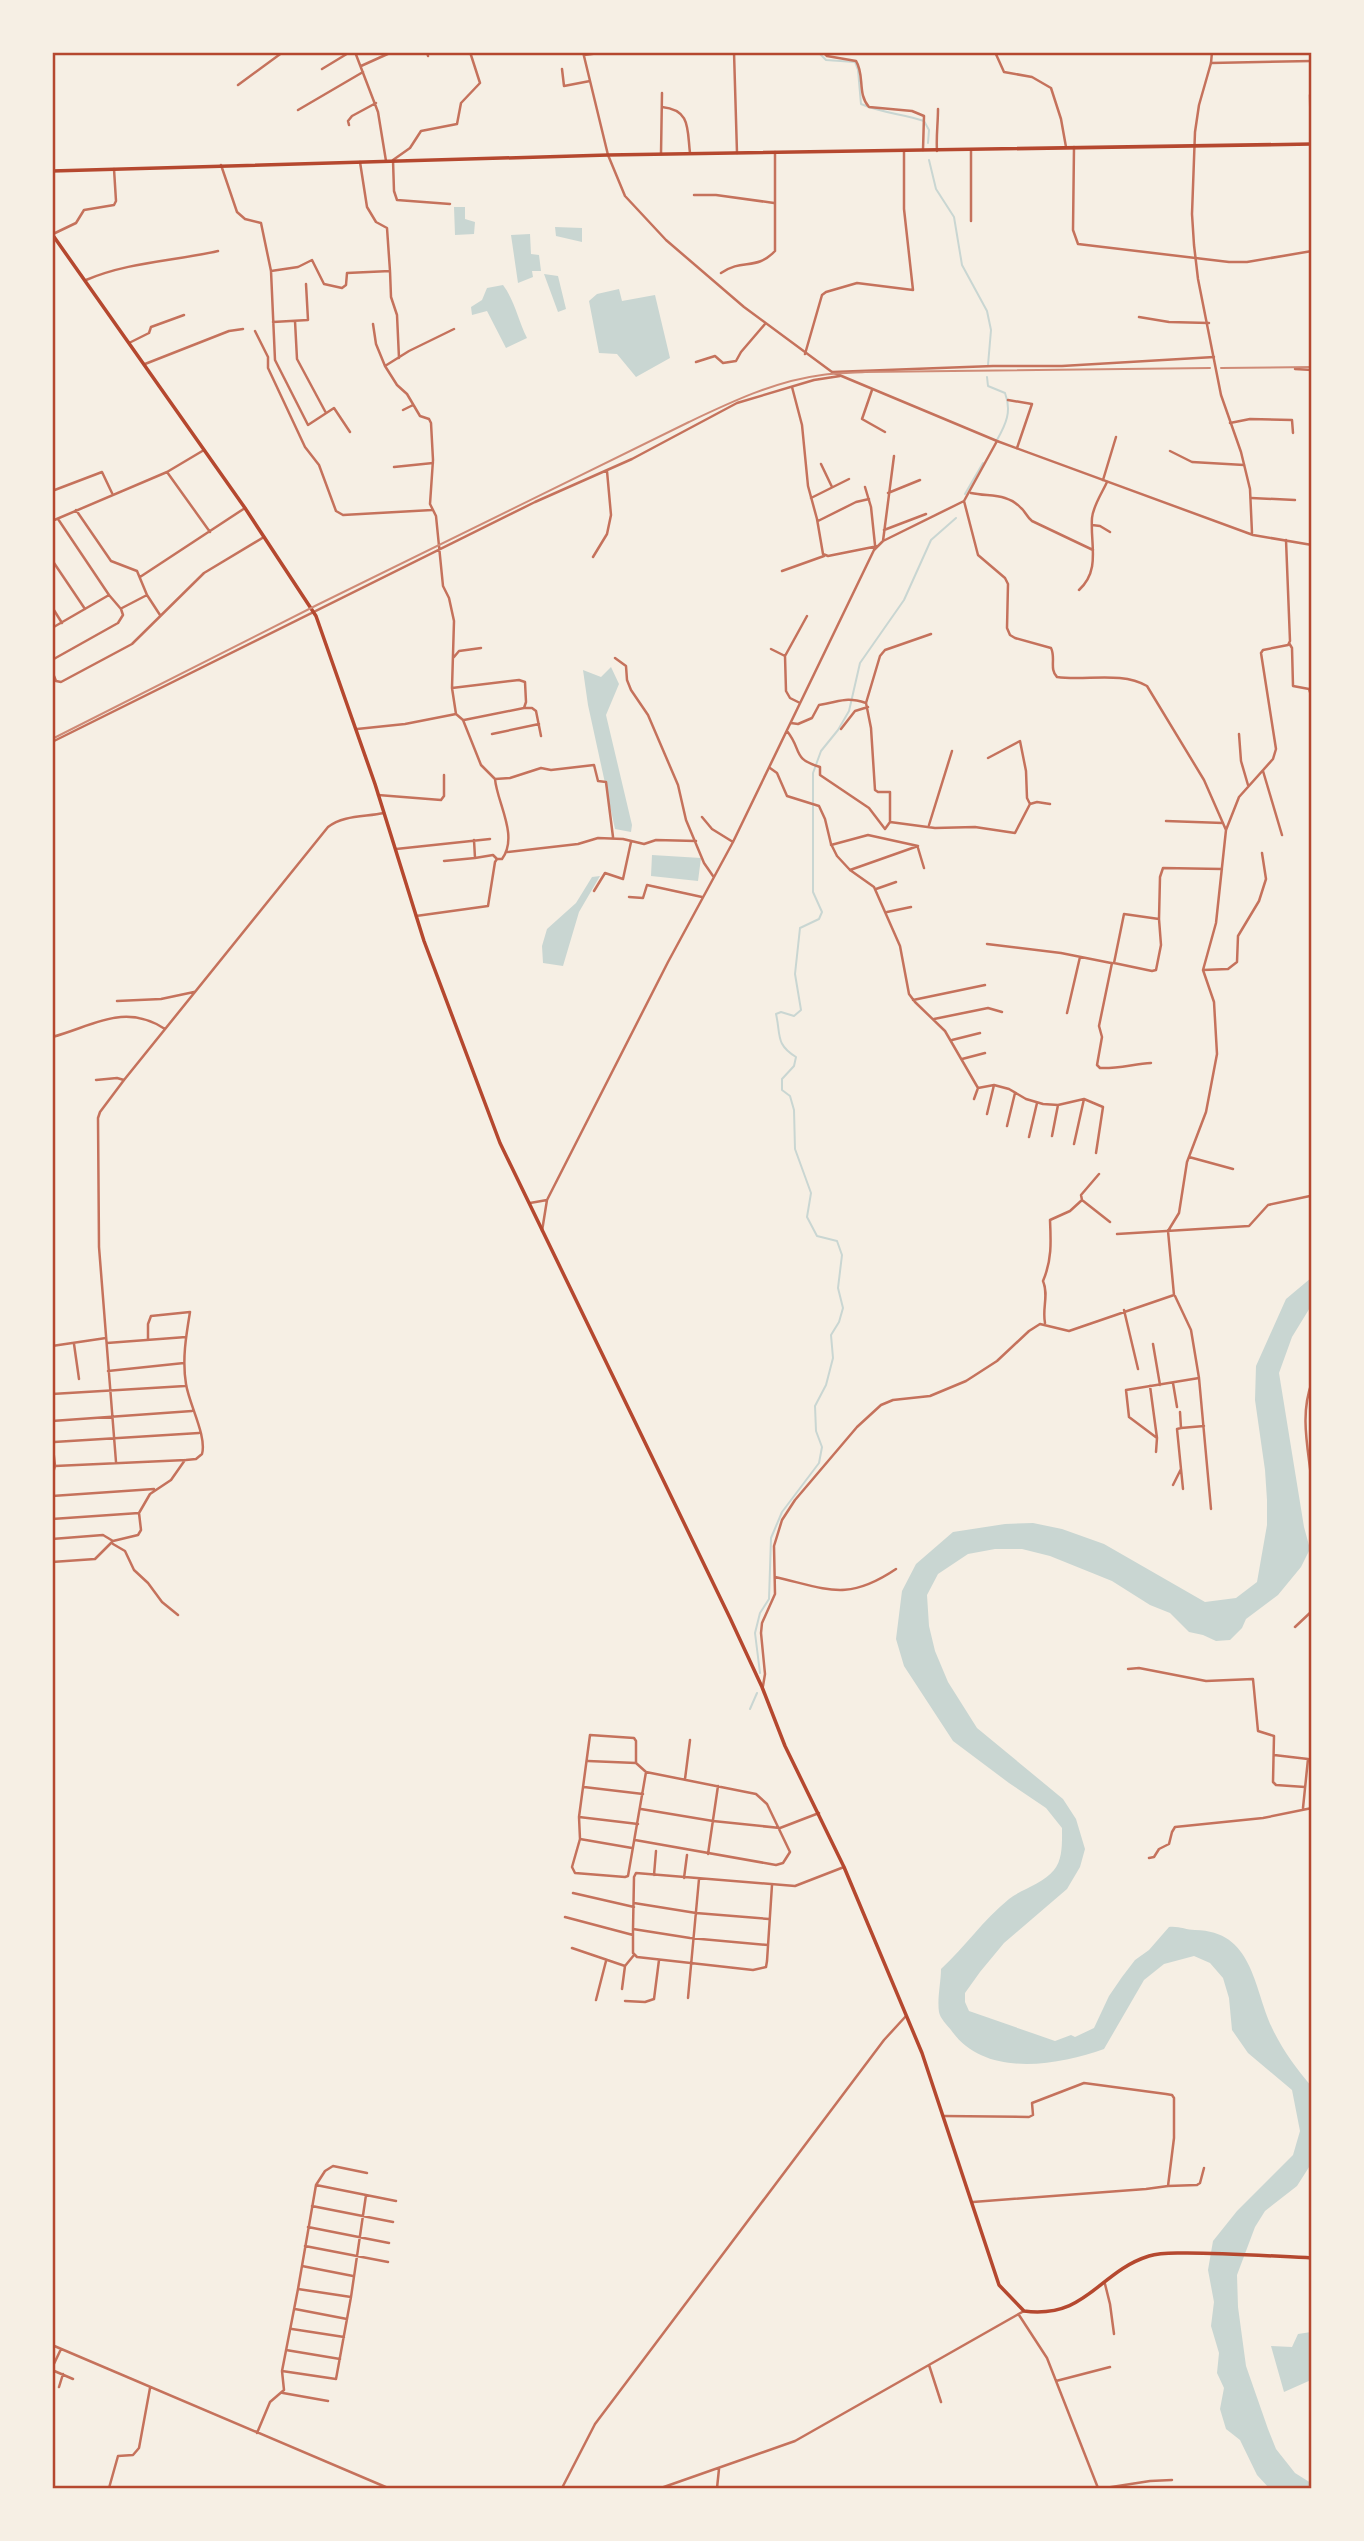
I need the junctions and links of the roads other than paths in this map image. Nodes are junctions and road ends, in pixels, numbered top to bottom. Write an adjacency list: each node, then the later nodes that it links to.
1 (283, 52): 19 (street)
2 (350, 52): 15 (street)
3 (355, 52): 14 (street)
4 (392, 52): 14 (street)
5 (470, 52): 40 (street)
6 (607, 52): 11 (street)
7 (734, 52): 37 (street)
8 (823, 52): 33 (street)
9 (995, 52): 29 (street)
10 (1212, 52): 13 (street)
11 (583, 54): 18 (street)
12 (1311, 61): 13 (street)
13 (1211, 63): 28 (street)
14 (361, 66): 17 (street)
15 (322, 69)
16 (562, 69): 18 (street)
17 (363, 72): 22 (street); 25 (street)
18 (590, 81): 39 (street)
19 (237, 85)
20 (662, 93): 23 (street)
21 (1310, 95): 27 (street)
22 (376, 103): 26 (street); 41 (street)
23 (662, 107): 36 (street); 38 (street)
24 (938, 109): 34 (street)
25 (299, 110)
26 (349, 125)
27 (1311, 144): 28 (main road)
28 (1195, 146): 30 (main road); 53 (street)
29 (1066, 147): 30 (main road); 31 (main road)
30 (1074, 147): 53 (street)
31 (971, 150): 34 (main road); 49 (street)
32 (904, 151): 33 (main road); 35 (main road); 70 (street)
33 (923, 151): 34 (main road)
34 (937, 151)
35 (775, 152): 37 (main road); 47 (street)
36 (690, 153): 37 (main road); 38 (main road)
37 (737, 153)
38 (661, 154): 39 (main road)
39 (608, 155): 40 (main road); 57 (street)
40 (393, 160): 41 (main road); 48 (street)
41 (386, 161): 42 (main road)
42 (360, 162): 43 (main road); 55 (street)
43 (221, 165): 44 (main road); 54 (street)
44 (114, 168): 45 (main road); 50 (street)
45 (52, 171)
46 (694, 195): 47 (street)
47 (774, 202): 57 (street)
48 (450, 204)
49 (971, 221)
50 (53, 234): 56 (main road)
51 (218, 251): 56 (street)
52 (1311, 251): 53 (street)
53 (1196, 258): 63 (street)
54 (271, 271): 55 (street); 61 (street)
55 (390, 271): 72 (street)
56 (86, 280): 69 (main road)
57 (713, 280): 65 (street)
58 (306, 284): 62 (street)
59 (184, 315): 69 (street)
60 (1139, 317): 63 (street)
61 (273, 321): 62 (street); 85 (street)
62 (296, 321): 85 (street)
63 (1209, 323): 71 (street)
64 (373, 324): 75 (street)
65 (765, 324): 70 (street); 73 (street)
66 (243, 329): 74 (street)
67 (454, 329): 72 (street)
68 (254, 331): 118 (street)
69 (130, 343): 74 (main road)
70 (805, 354): 78 (street)
71 (1214, 357): 78 (street); 86 (street)
72 (398, 358): 75 (street)
73 (696, 362)
74 (145, 364): 93 (main road)
75 (385, 366): 83 (street)
76 (1296, 369): 77 (street)
77 (1311, 370)
78 (832, 372): 79 (street)
79 (840, 376): 80 (street); 81 (street)
80 (792, 386): 100 (street); 111 (street)
81 (872, 390): 88 (street); 91 (street)
82 (1008, 400): 92 (street)
83 (413, 405): 84 (street); 96 (street)
84 (403, 410)
85 (326, 413): 87 (street)
86 (1230, 423): 89 (street); 98 (street)
87 (350, 432)
88 (885, 432)
89 (1293, 433)
90 (1116, 437): 104 (street)
91 (997, 441): 92 (street); 109 (street)
92 (1017, 449): 104 (street)
93 (205, 450): 101 (street); 116 (main road)
94 (1170, 451): 98 (street)
95 (894, 456): 108 (street)
96 (433, 463): 99 (street); 118 (street)
97 (821, 464): 105 (street)
98 (1244, 465): 112 (street)
99 (394, 467)
100 (607, 471): 133 (street); 136 (street)
101 (167, 472): 110 (street); 125 (street)
102 (849, 479): 105 (street)
103 (920, 480): 108 (street)
104 (1105, 481): 123 (street); 127 (street)
105 (832, 487): 111 (street)
106 (865, 487): 113 (street)
107 (52, 491): 110 (street)
108 (888, 493): 124 (street)
109 (970, 493): 115 (street); 134 (street)
110 (112, 494): 117 (street)
111 (811, 498): 122 (street)
112 (1251, 498): 114 (street); 127 (street)
113 (869, 499): 122 (street); 132 (street)
114 (1295, 500)
115 (964, 501): 130 (street); 190 (street)
116 (245, 508): 125 (street); 128 (main road)
117 (76, 510): 120 (street); 139 (street)
118 (432, 510): 133 (street)
119 (926, 514): 124 (street)
120 (58, 519): 121 (street); 141 (street)
121 (52, 521)
122 (817, 521): 135 (street)
123 (1092, 525): 126 (street); 134 (street)
124 (884, 530): 130 (street)
125 (210, 532): 139 (street)
126 (1110, 532)
127 (1252, 535): 129 (street)
128 (264, 537): 146 (main road); 147 (street)
129 (1286, 540): 131 (street); 152 (street)
130 (883, 541): 132 (street)
131 (1311, 545)
132 (876, 546): 135 (street); 162 (street)
133 (440, 549): 146 (street); 156 (street)
134 (1093, 550): 140 (street)
135 (824, 556): 138 (street)
136 (593, 557)
137 (52, 560): 144 (street)
138 (782, 571)
139 (140, 577): 142 (street)
140 (1079, 590)
141 (109, 595): 144 (street); 145 (street)
142 (147, 595): 145 (street); 147 (street)
143 (52, 607): 149 (street)
144 (85, 609): 149 (street)
145 (121, 609): 158 (street)
146 (314, 612): 169 (main road); 175 (street)
147 (160, 615): 159 (street)
148 (807, 616): 155 (street)
149 (62, 623): 150 (street)
150 (52, 628)
151 (931, 634): 163 (street)
152 (1289, 643): 161 (street); 179 (street)
153 (481, 648): 156 (street)
154 (771, 649): 155 (street)
155 (785, 656): 162 (street)
156 (453, 657): 160 (street)
157 (615, 659): 197 (street)
158 (52, 660)
159 (52, 671)
160 (452, 688): 164 (street); 165 (street)
161 (1311, 698)
162 (800, 703): 167 (street)
163 (867, 705): 167 (street); 170 (street); 189 (street)
164 (524, 708): 166 (street); 168 (street)
165 (456, 714): 166 (street); 169 (street)
166 (463, 720): 181 (street)
167 (790, 723): 171 (street)
168 (539, 724): 172 (street); 174 (street)
169 (357, 729): 183 (main road)
170 (841, 729)
171 (787, 732): 178 (street); 189 (street)
172 (492, 734)
173 (1239, 734): 182 (street)
174 (541, 736)
175 (52, 742)
176 (953, 751): 191 (street)
177 (988, 758): 184 (street)
178 (770, 768): 199 (street); 200 (street)
179 (1263, 771): 182 (street); 193 (street)
180 (444, 775): 183 (street)
181 (495, 779): 194 (street); 203 (street)
182 (1248, 785): 192 (street)
183 (378, 795): 186 (main road)
184 (1030, 804): 185 (street); 191 (street)
185 (1050, 804)
186 (383, 813): 202 (main road); 226 (street)
187 (702, 817): 199 (street)
188 (1166, 821): 190 (street)
189 (890, 822): 191 (street)
190 (1223, 823): 192 (street)
191 (929, 825)
192 (1226, 830): 209 (street)
193 (1282, 835)
194 (613, 838): 198 (street); 203 (street)
195 (490, 839): 196 (street)
196 (474, 841): 202 (street); 205 (street)
197 (696, 841): 198 (street); 211 (street)
198 (631, 842): 214 (street)
199 (733, 842): 211 (street)
200 (831, 845): 201 (street); 210 (street)
201 (918, 846): 208 (street); 210 (street)
202 (395, 849): 219 (main road)
203 (507, 852): 206 (street)
204 (1262, 853): 224 (street)
205 (475, 858): 206 (street); 207 (street)
206 (496, 859): 219 (street)
207 (444, 861)
208 (924, 868)
209 (1222, 869): 220 (street); 224 (street)
210 (850, 870): 213 (street)
211 (713, 876): 216 (street)
212 (896, 882): 213 (street)
213 (875, 889): 218 (street)
214 (594, 891)
215 (629, 897): 216 (street)
216 (702, 897): 258 (street)
217 (911, 907): 218 (street)
218 (886, 912): 227 (street)
219 (416, 916): 260 (main road)
220 (1159, 919): 223 (street); 223 (street)
221 (987, 944): 222 (street)
222 (1080, 957): 223 (street); 230 (street)
223 (1113, 963): 238 (street)
224 (1203, 970): 254 (street)
225 (985, 985): 227 (street)
226 (194, 992): 228 (street); 232 (street)
227 (913, 1000): 231 (street)
228 (117, 1001)
229 (1002, 1012): 231 (street)
230 (1067, 1013)
231 (933, 1019): 235 (street)
232 (165, 1030): 234 (street); 240 (street)
233 (980, 1033): 235 (street)
234 (52, 1037)
235 (951, 1041): 237 (street)
236 (985, 1053): 237 (street)
237 (962, 1059): 242 (street)
238 (1152, 1063)
239 (96, 1080): 240 (street)
240 (124, 1080): 269 (street)
241 (994, 1085): 242 (street); 243 (street); 248 (street)
242 (978, 1088): 244 (street)
243 (1015, 1093): 246 (street); 249 (street)
244 (975, 1099)
245 (1084, 1099): 247 (street); 252 (street); 253 (street)
246 (1037, 1103): 247 (street); 251 (street)
247 (1058, 1105): 250 (street)
248 (986, 1114)
249 (1007, 1126)
250 (1052, 1136)
251 (1029, 1137)
252 (1074, 1144)
253 (1096, 1153)
254 (1189, 1157): 255 (street); 262 (street)
255 (1233, 1169)
256 (1099, 1174): 259 (street)
257 (1310, 1196): 262 (street)
258 (547, 1200): 260 (street); 263 (street)
259 (1082, 1200): 261 (street); 267 (street)
260 (529, 1204): 263 (main road)
261 (1110, 1222)
262 (1168, 1231): 264 (street); 265 (street)
263 (542, 1232): 320 (main road)
264 (1117, 1234)
265 (1174, 1295): 266 (street); 278 (street)
266 (1124, 1310): 267 (street); 276 (street)
267 (1045, 1324): 315 (street)
268 (186, 1337): 270 (street); 270 (street); 275 (street)
269 (106, 1338): 271 (street); 272 (street)
270 (148, 1339): 271 (street)
271 (107, 1343): 277 (street)
272 (74, 1344): 274 (street); 279 (street)
273 (1153, 1344): 282 (street)
274 (52, 1346)
275 (184, 1363): 277 (street); 283 (street)
276 (1138, 1369)
277 (108, 1371): 285 (street)
278 (1199, 1378): 281 (street); 290 (street)
279 (79, 1379)
280 (1311, 1382): 299 (street)
281 (1173, 1383): 282 (street); 291 (street)
282 (1160, 1385): 284 (street)
283 (186, 1386): 285 (street); 287 (street)
284 (1150, 1386): 293 (street); 293 (street)
285 (110, 1392): 286 (street); 288 (street)
286 (52, 1394)
287 (193, 1411): 288 (street); 292 (street)
288 (112, 1417): 289 (street); 295 (street)
289 (52, 1421)
290 (1204, 1426): 291 (street); 308 (street)
291 (1181, 1428): 301 (street)
292 (199, 1433): 295 (street); 297 (street)
293 (1157, 1438): 296 (street)
294 (53, 1440): 295 (street); 300 (street)
295 (114, 1440): 298 (street)
296 (1156, 1452)
297 (186, 1460): 298 (street); 305 (street)
298 (116, 1462): 300 (street)
299 (1311, 1463): 304 (street)
300 (55, 1466): 302 (street)
301 (1181, 1469): 303 (street); 306 (street)
302 (52, 1477)
303 (1174, 1485)
304 (1311, 1486)
305 (153, 1489): 307 (street); 309 (street)
306 (1183, 1489)
307 (52, 1496)
308 (1211, 1509)
309 (139, 1513): 310 (street); 312 (street)
310 (52, 1519)
311 (52, 1538): 312 (street)
312 (112, 1542): 313 (street); 317 (street)
313 (52, 1562)
314 (896, 1569): 315 (street)
315 (775, 1577): 320 (street)
316 (1311, 1611): 318 (street)
317 (178, 1615)
318 (1295, 1626)
319 (1128, 1669): 322 (street)
320 (762, 1686): 334 (main road)
321 (690, 1740): 326 (street)
322 (1274, 1755): 329 (street); 329 (street)
323 (588, 1761): 324 (street); 324 (street); 328 (street)
324 (636, 1763): 325 (street)
325 (646, 1772): 326 (street); 330 (street)
326 (685, 1779): 327 (street)
327 (718, 1786): 336 (street); 338 (street)
328 (582, 1787): 330 (street); 335 (street)
329 (1305, 1787): 331 (street)
330 (643, 1794): 333 (street)
331 (1303, 1808): 332 (street); 345 (street)
332 (1311, 1808)
333 (641, 1809): 336 (street); 337 (street)
334 (819, 1813): 338 (street); 346 (main road)
335 (579, 1817): 337 (street); 339 (street)
336 (713, 1821): 338 (street); 343 (street)
337 (638, 1824): 340 (street)
338 (780, 1828): 343 (street)
339 (580, 1839): 341 (street); 341 (street)
340 (635, 1840): 341 (street); 343 (street)
341 (632, 1848)
342 (656, 1851): 347 (street)
343 (708, 1854)
344 (687, 1855): 348 (street)
345 (1149, 1858)
346 (844, 1867): 350 (street); 370 (main road)
347 (654, 1875): 348 (street); 352 (street)
348 (684, 1878): 349 (street)
349 (699, 1879): 350 (street); 353 (street)
350 (772, 1885): 355 (street)
351 (573, 1893): 352 (street)
352 (634, 1905): 353 (street); 356 (street)
353 (696, 1913): 355 (street); 358 (street)
354 (565, 1917): 357 (street)
355 (769, 1919): 359 (street)
356 (634, 1929): 357 (street); 358 (street)
357 (633, 1935): 361 (street)
358 (694, 1938): 359 (street); 364 (street)
359 (768, 1945): 364 (street)
360 (572, 1948): 363 (street)
361 (634, 1955): 362 (street); 365 (street)
362 (659, 1960): 364 (street); 369 (street)
363 (606, 1961): 365 (street); 368 (street)
364 (691, 1964): 367 (street)
365 (625, 1966): 366 (street)
366 (622, 1989)
367 (688, 1998)
368 (596, 2000)
369 (625, 2001)
370 (906, 2016): 371 (main road); 422 (street)
371 (943, 2116): 375 (street); 378 (main road)
372 (1205, 2168): 375 (street)
373 (367, 2173): 374 (street)
374 (316, 2185): 376 (street); 379 (street)
375 (1168, 2186): 378 (street)
376 (366, 2195): 377 (street); 380 (street)
377 (396, 2201)
378 (972, 2202): 395 (main road)
379 (312, 2206): 380 (street); 382 (street)
380 (363, 2216): 381 (street); 383 (street)
381 (393, 2222)
382 (308, 2227): 383 (street); 385 (street)
383 (359, 2238): 384 (street); 386 (street)
384 (389, 2243)
385 (305, 2246): 386 (street); 389 (street)
386 (356, 2257): 388 (street); 390 (street)
387 (1311, 2258): 391 (main road)
388 (388, 2262)
389 (301, 2266): 390 (street); 392 (street)
390 (354, 2276): 393 (street)
391 (1105, 2284): 395 (main road); 399 (street)
392 (298, 2289): 393 (street); 394 (street)
393 (351, 2297): 397 (street)
394 (295, 2309): 397 (street); 398 (street)
395 (1024, 2312): 396 (street)
396 (1019, 2315): 405 (street); 411 (street)
397 (347, 2319): 400 (street)
398 (291, 2328): 400 (street); 403 (street)
399 (1114, 2334)
400 (344, 2337): 404 (street)
401 (52, 2345): 402 (street)
402 (61, 2349): 407 (street); 413 (street)
403 (286, 2350): 404 (street); 408 (street)
404 (340, 2359): 408 (street)
405 (929, 2365): 416 (street); 418 (street)
406 (1110, 2367): 411 (street)
407 (52, 2369): 409 (street)
408 (282, 2371): 414 (street)
409 (63, 2374): 410 (street); 412 (street)
410 (73, 2379)
411 (1056, 2381): 425 (street)
412 (59, 2388)
413 (150, 2388): 417 (street); 420 (street)
414 (282, 2393): 415 (street); 417 (street)
415 (328, 2401)
416 (941, 2402)
417 (257, 2433): 421 (street)
418 (719, 2469): 423 (street); 424 (street)
419 (1172, 2480): 426 (street)
420 (109, 2488)
421 (388, 2488)
422 (562, 2488)
423 (661, 2488)
424 (717, 2488)
425 (1098, 2488)
426 (1105, 2488)

